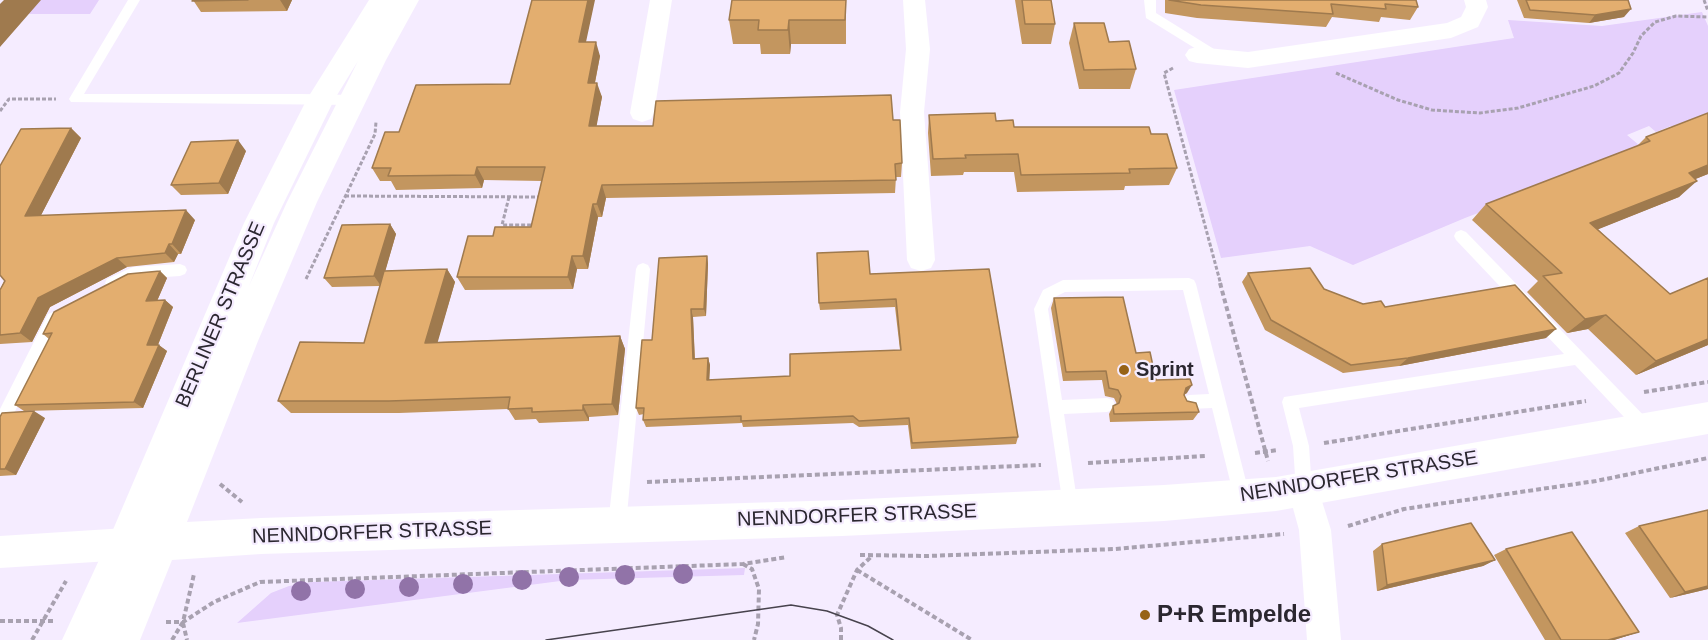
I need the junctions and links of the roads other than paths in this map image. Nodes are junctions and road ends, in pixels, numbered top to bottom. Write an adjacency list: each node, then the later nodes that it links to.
1 (134, 0): 9 (lane)
2 (382, 0): 9 (street, BERLINER STRASSE)
3 (406, 0): 10 (street, BERLINER STRASSE)
4 (661, 0): 11 (street)
5 (914, 0): 13 (street)
6 (1150, 0): 8 (lane)
7 (1475, 0): 8 (street)
8 (1207, 56)
9 (321, 99): 10 (lane); 29 (street, BERLINER STRASSE)
10 (353, 100): 29 (street, BERLINER STRASSE)
11 (642, 113)
12 (1461, 236): 18 (lane)
13 (921, 260)
14 (643, 269): 28 (lane)
15 (180, 270): 16 (lane)
16 (94, 293)
17 (65, 308): 24 (lane)
18 (1578, 358): 25 (lane); 26 (lane)
19 (1218, 401): 20 (lane); 22 (lane); 26 (lane)
20 (1189, 402)
21 (1107, 405): 22 (lane)
22 (1056, 407): 27 (lane)
23 (1708, 418): 25 (street, NENNDORFER STRASSE)
24 (0, 425)
25 (1646, 429): 26 (street, NENNDORFER STRASSE)
26 (1274, 494): 27 (street, NENNDORFER STRASSE); 33 (street)
27 (1071, 508): 28 (street, NENNDORFER STRASSE)
28 (617, 525): 29 (street, NENNDORFER STRASSE)
29 (142, 543): 30 (street, NENNDORFER STRASSE); 31 (street, BERLINER STRASSE); 32 (street, BERLINER STRASSE)
30 (0, 552)
31 (82, 640)
32 (120, 640)
33 (1324, 640)

